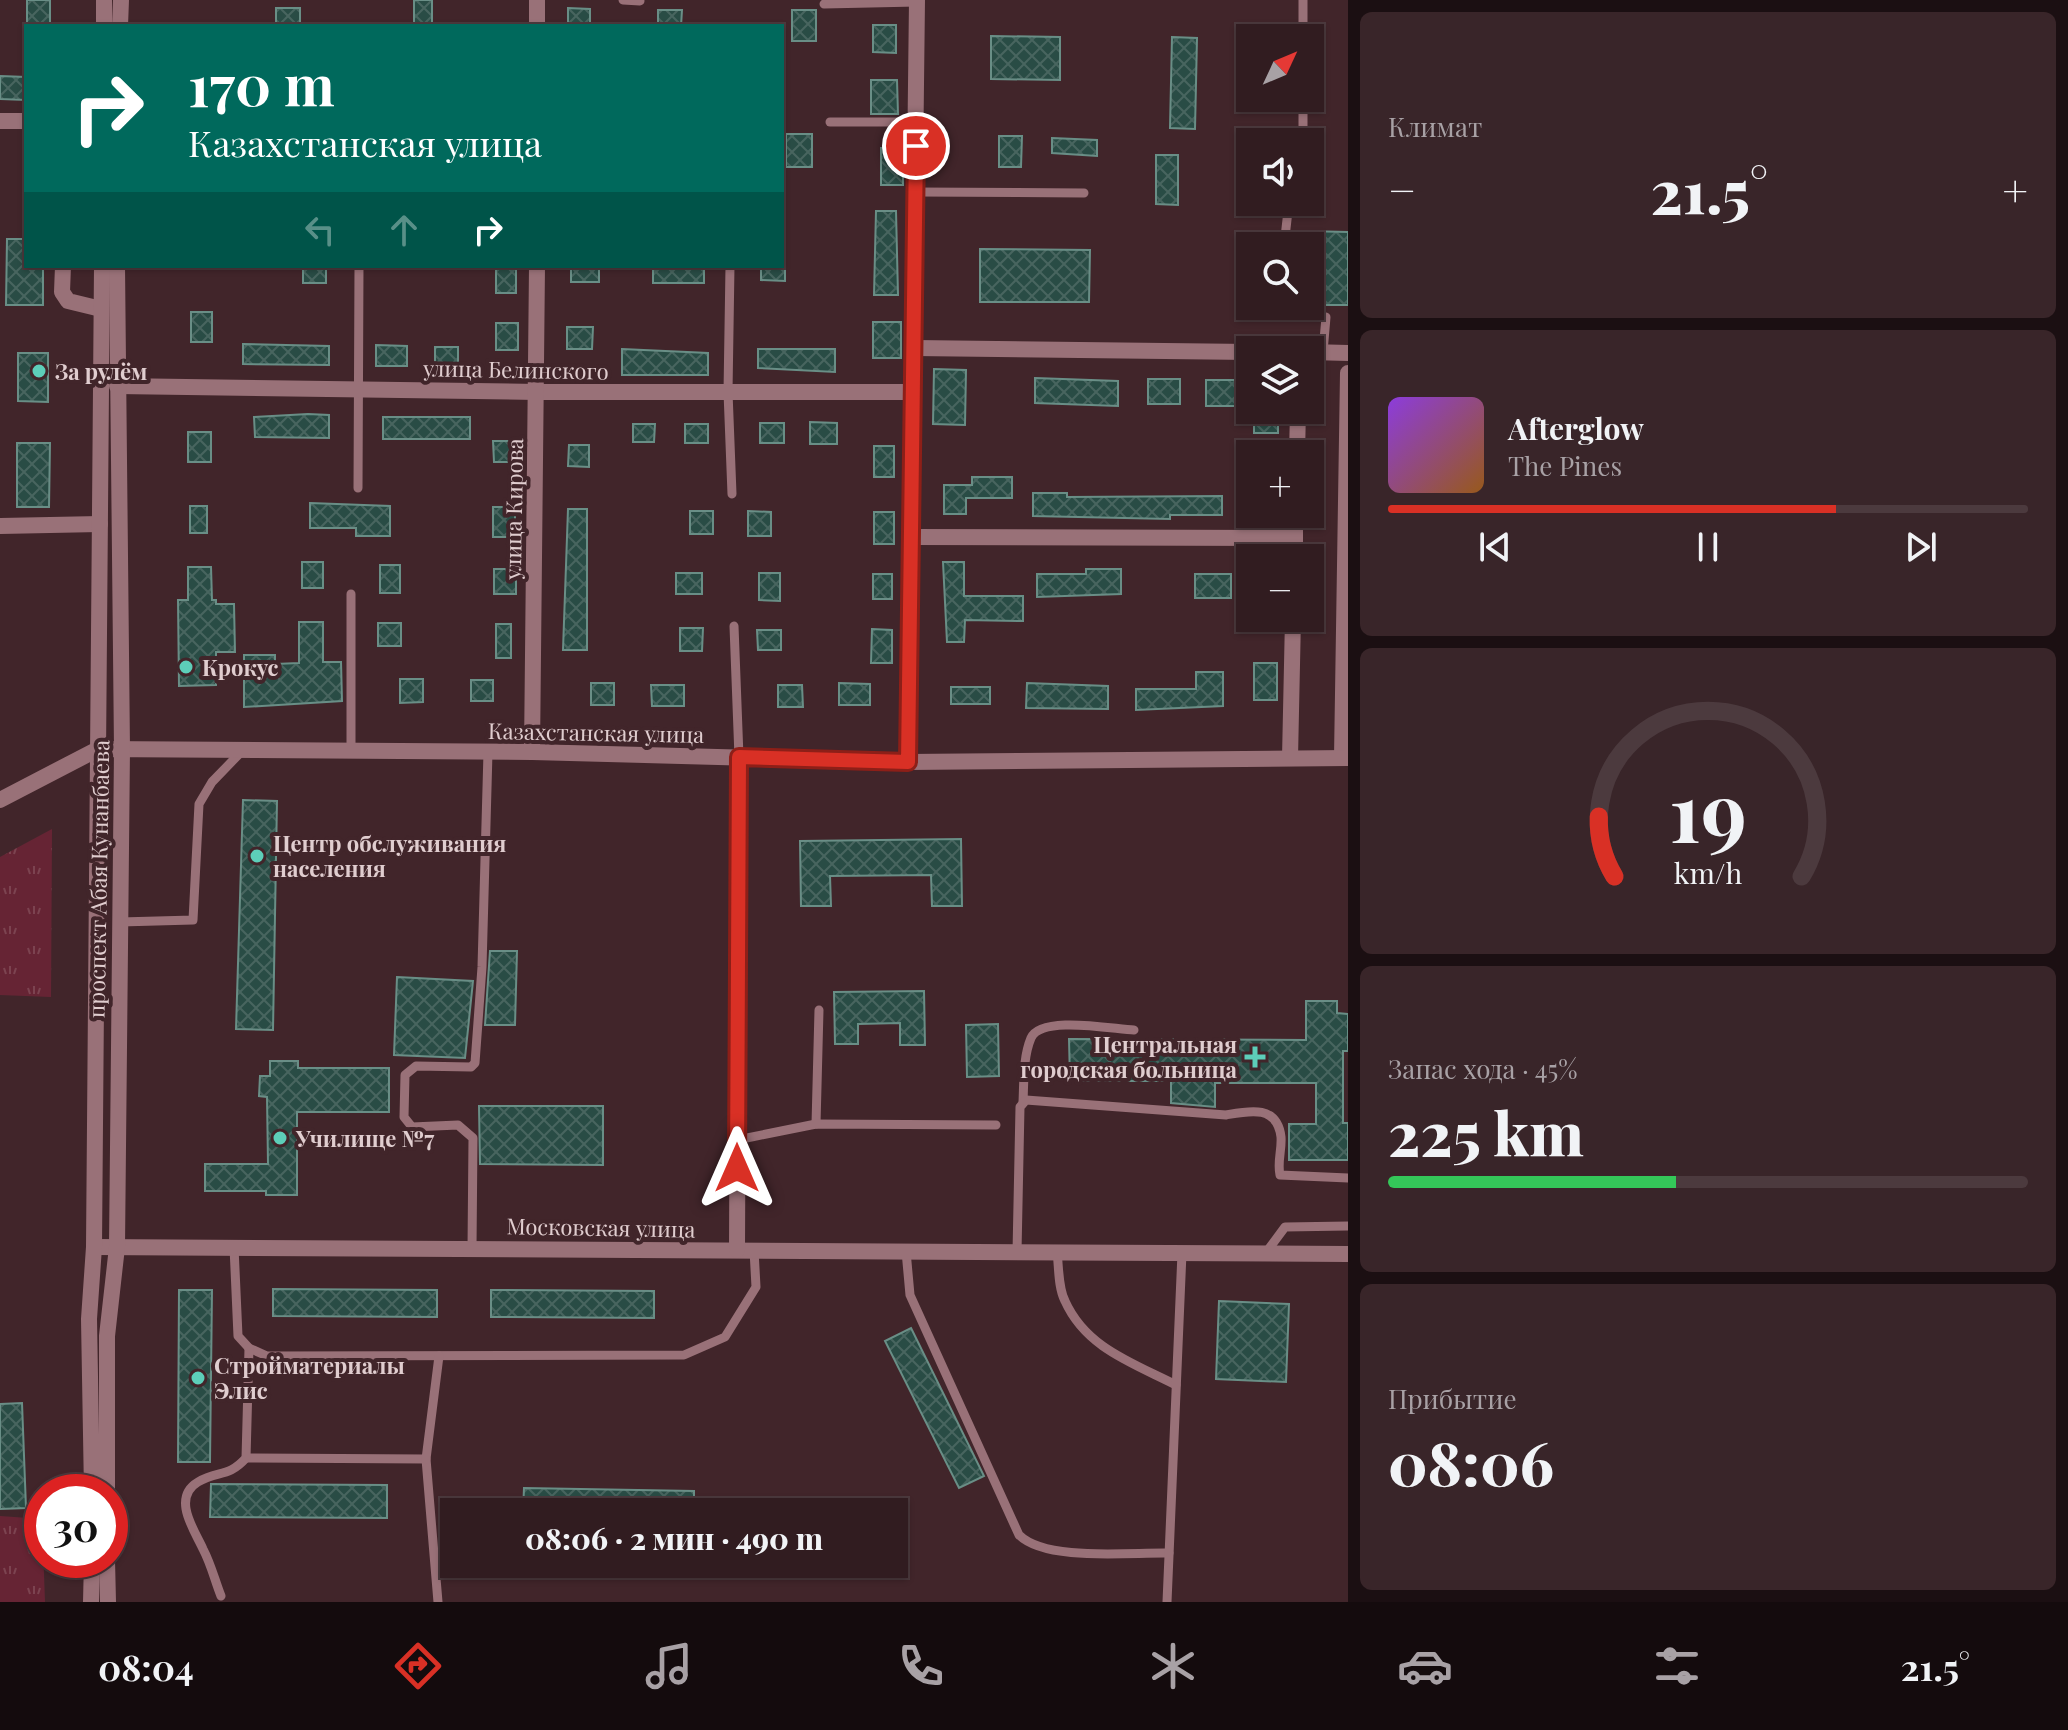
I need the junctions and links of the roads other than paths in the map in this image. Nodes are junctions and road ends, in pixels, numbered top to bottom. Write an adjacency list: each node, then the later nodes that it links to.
1 (104, 0): 9 (street)
2 (121, 0): 10 (street)
3 (537, 0): 11 (street)
4 (623, 0): 6 (lane)
5 (1303, 0): 12 (lane)
6 (640, 1)
7 (917, 1): 8 (lane); 16 (street)
8 (824, 4)
9 (104, 24)
10 (120, 24)
11 (537, 24)
12 (1303, 24)
13 (0, 121): 14 (street)
14 (24, 121)
15 (830, 122): 16 (lane)
16 (916, 122): 17 (street)
17 (916, 192): 18 (lane); 28 (street)
18 (1084, 193)
19 (63, 268): 25 (street)
20 (102, 268): 25 (street, проспект Абая Кунанбаева)
21 (117, 268): 33 (street, проспект Абая Кунанбаева)
22 (359, 268): 34 (lane)
23 (537, 268): 35 (street, улица Кирова)
24 (730, 268): 36 (lane)
25 (101, 309): 40 (street, проспект Абая Кунанбаева)
26 (1324, 317): 27 (lane)
27 (1321, 336)
28 (914, 348): 29 (street); 37 (street)
29 (1236, 352)
30 (1324, 352): 31 (street)
31 (1348, 353)
32 (1348, 373): 45 (street)
33 (117, 386): 34 (street, улица Белинского); 51 (street, проспект Абая Кунанбаева)
34 (357, 390): 35 (street, улица Белинского); 38 (lane)
35 (537, 392): 36 (street, улица Белинского); 55 (street, улица Кирова)
36 (728, 392): 37 (street, улица Белинского); 39 (lane)
37 (913, 392): 43 (street)
38 (358, 488)
39 (732, 494)
40 (100, 524): 41 (street); 50 (street, проспект Абая Кунанбаева)
41 (0, 526)
42 (1295, 528): 44 (street)
43 (912, 537): 44 (street); 59 (street)
44 (1295, 538): 46 (street)
45 (1347, 543): 58 (street)
46 (1295, 544)
47 (351, 594): 53 (lane)
48 (734, 626): 56 (lane)
49 (1293, 632): 57 (street)
50 (98, 749): 51 (street, Казахстанская улица); 60 (street, Казахстанская улица); 70 (street, проспект Абая Кунанбаева)
51 (122, 749): 52 (street, Казахстанская улица); 61 (street, проспект Абая Кунанбаева)
52 (242, 751): 53 (street, Казахстанская улица); 61 (lane)
53 (351, 751): 54 (street, Казахстанская улица)
54 (488, 752): 55 (street, Казахстанская улица); 73 (lane)
55 (532, 752): 56 (street, Казахстанская улица)
56 (739, 757): 59 (street, Казахстанская улица); 67 (street)
57 (1290, 758): 58 (street, Казахстанская улица); 59 (street, Казахстанская улица)
58 (1345, 758)
59 (908, 762)
60 (0, 800)
61 (120, 922): 71 (street, проспект Абая Кунанбаева)
62 (819, 1010): 65 (lane)
63 (1134, 1030): 64 (lane)
64 (1023, 1102): 68 (lane); 76 (lane)
65 (816, 1124): 66 (lane); 67 (lane)
66 (996, 1125)
67 (737, 1140): 74 (street)
68 (1348, 1178)
69 (1348, 1226): 79 (lane)
70 (94, 1247): 71 (street, Московская улица); 86 (street, проспект Абая Кунанбаева)
71 (117, 1247): 72 (street, Московская улица); 87 (street, проспект Абая Кунанбаева)
72 (234, 1247): 73 (street, Московская улица); 81 (lane)
73 (472, 1248): 74 (street, Московская улица)
74 (746, 1250): 75 (street, Московская улица); 82 (lane)
75 (906, 1251): 76 (street, Московская улица); 88 (lane)
76 (1017, 1252): 77 (street, Московская улица)
77 (1057, 1252): 78 (street, Московская улица); 83 (lane)
78 (1182, 1253): 79 (street, Московская улица); 83 (lane)
79 (1265, 1254): 80 (street, Московская улица)
80 (1348, 1254)
81 (249, 1348): 82 (lane); 84 (lane)
82 (439, 1356): 85 (lane)
83 (1176, 1385): 88 (lane)
84 (246, 1458): 85 (lane); 91 (lane)
85 (426, 1459): 92 (lane)
86 (92, 1474)
87 (107, 1474)
88 (1169, 1553): 95 (lane)
89 (92, 1578): 93 (street)
90 (107, 1578): 94 (street)
91 (221, 1596)
92 (440, 1600)
93 (91, 1602)
94 (108, 1602)
95 (1167, 1602)

